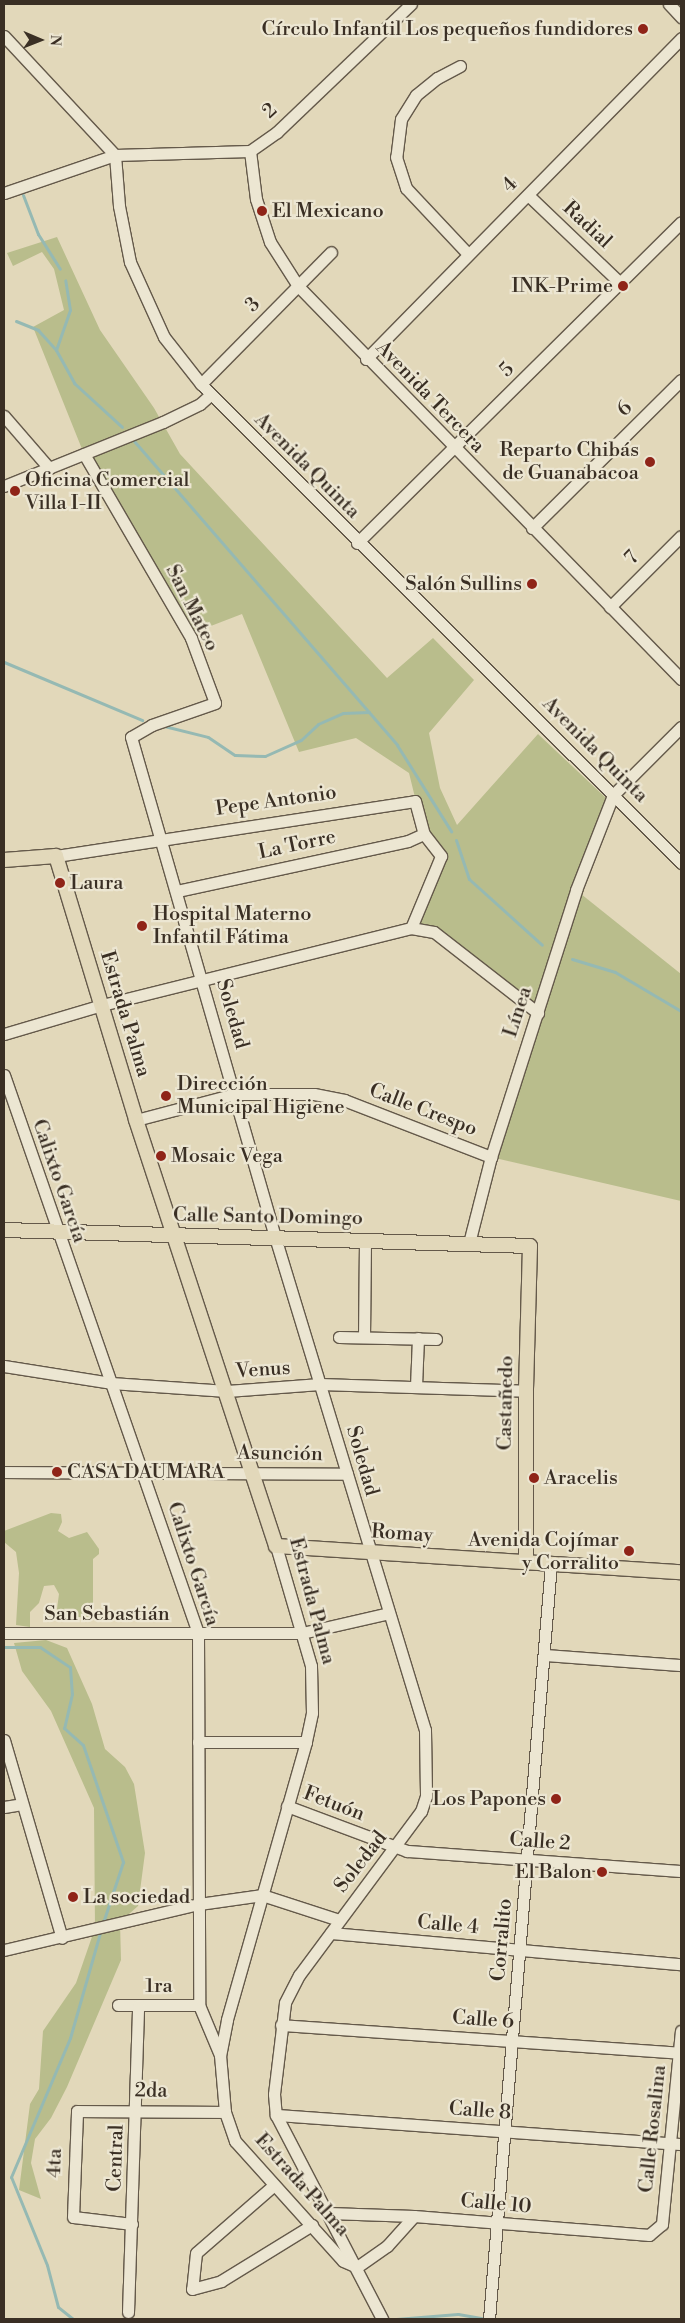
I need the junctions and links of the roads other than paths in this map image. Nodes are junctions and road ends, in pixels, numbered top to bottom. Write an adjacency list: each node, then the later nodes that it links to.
1 (411, 4): 7 (street, 2)
2 (669, 4): 3 (street)
3 (681, 17)
4 (4, 36): 8 (street)
5 (681, 38): 10 (street, 4)
6 (460, 66): 13 (street)
7 (250, 151): 8 (street); 15 (street, Avenida Tercera)
8 (115, 155): 9 (street); 18 (street, Avenida Quinta)
9 (4, 193)
10 (528, 195): 13 (street, 4); 14 (street, Radial)
11 (681, 222): 14 (street, 5)
12 (331, 252): 15 (street, 3)
13 (468, 254): 16 (street, 4)
14 (620, 283): 21 (street, 5)
15 (298, 286): 16 (street, Avenida Tercera); 18 (street, 3)
16 (366, 359): 21 (street, Avenida Tercera)
17 (681, 380): 25 (street, 6)
18 (201, 384): 19 (street, Avenida Quinta)
19 (210, 395): 22 (street); 27 (street, Avenida Quinta)
20 (4, 416): 23 (street)
21 (454, 449): 25 (street, Avenida Tercera); 27 (street, 5)
22 (84, 454): 23 (street); 31 (street, San Mateo)
23 (49, 468): 24 (street)
24 (4, 486)
25 (532, 528): 28 (street, Avenida Tercera)
26 (681, 536): 28 (street, 7)
27 (357, 543): 32 (street, Avenida Quinta)
28 (610, 607): 29 (street, Avenida Tercera)
29 (681, 679)
30 (681, 727): 32 (street)
31 (131, 737): 34 (street, Soledad)
32 (613, 795): 37 (street, Avenida Quinta); 42 (street, Línea)
33 (424, 834): 34 (street, Pepe Antonio); 38 (street, La Torre); 39 (street, Pepe Antonio)
34 (161, 838): 35 (street, Pepe Antonio); 38 (street, Soledad)
35 (56, 856): 36 (main road, Pepe Antonio); 41 (main road, Estrada Palma)
36 (4, 860)
37 (681, 863)
38 (177, 891): 40 (street, Soledad)
39 (412, 928): 40 (street); 42 (street)
40 (202, 979): 41 (street); 45 (street, Soledad)
41 (102, 1005): 43 (street); 46 (main road, Estrada Palma)
42 (538, 1013): 47 (street, Línea)
43 (4, 1034)
44 (4, 1075): 49 (street, Calixto García)
45 (235, 1094): 46 (street, Calle Crespo); 47 (street, Calle Crespo); 51 (street, Soledad)
46 (136, 1120): 50 (main road, Estrada Palma)
47 (491, 1156): 53 (street, Línea)
48 (4, 1230): 49 (main road, Calle Santo Domingo)
49 (56, 1233): 50 (main road, Calle Santo Domingo); 60 (street, Calixto García)
50 (174, 1235): 51 (main road, Calle Santo Domingo); 63 (main road, Estrada Palma)
51 (275, 1236): 52 (main road, Calle Santo Domingo); 61 (street, Soledad)
52 (365, 1240): 53 (main road, Calle Santo Domingo); 56 (street)
53 (468, 1243): 54 (main road, Calle Santo Domingo)
54 (530, 1246): 64 (main road, Castañedo)
55 (339, 1337): 56 (street)
56 (364, 1337): 57 (street)
57 (418, 1338): 58 (street); 62 (street)
58 (436, 1339)
59 (4, 1366): 60 (street, Venus)
60 (111, 1383): 63 (street, Venus); 67 (street, Calixto García)
61 (320, 1384): 62 (street, Venus); 63 (street, Venus); 68 (street, Soledad)
62 (416, 1386): 64 (street, Venus)
63 (227, 1391): 66 (main road, Estrada Palma)
64 (526, 1391): 71 (main road, Castañedo)
65 (4, 1472): 67 (street, Asunción)
66 (254, 1472): 67 (street, Asunción); 68 (street, Asunción); 69 (main road, Estrada Palma)
67 (144, 1474): 76 (street, Calixto García)
68 (347, 1474): 70 (street, Soledad)
69 (276, 1546): 70 (main road, Romay); 77 (street, Estrada Palma)
70 (370, 1552): 71 (main road, Romay); 74 (street, Soledad)
71 (526, 1562): 72 (main road, Romay)
72 (551, 1564): 73 (main road, Romay); 78 (street, Corralito)
73 (681, 1572)
74 (389, 1613): 77 (street, San Sebastián); 86 (street, Soledad)
75 (4, 1633): 76 (street, San Sebastián)
76 (198, 1633): 77 (street, San Sebastián); 81 (street, Calixto García)
77 (302, 1633): 82 (street, Estrada Palma)
78 (544, 1655): 79 (street); 87 (street, Corralito)
79 (681, 1665)
80 (4, 1740): 83 (street)
81 (198, 1742): 82 (street); 90 (street, Calixto García)
82 (306, 1742): 84 (street, Estrada Palma)
83 (22, 1804): 85 (street); 93 (street)
84 (287, 1806): 86 (street, Fetuón); 89 (street, Estrada Palma)
85 (4, 1808)
86 (396, 1849): 87 (street, Calle 2); 91 (street, Soledad)
87 (527, 1860): 88 (street, Calle 2); 95 (street, Corralito)
88 (681, 1871)
89 (262, 1895): 90 (street); 91 (street); 104 (street, Estrada Palma)
90 (199, 1904): 93 (street); 99 (street, Calixto García)
91 (339, 1920): 92 (street, Soledad)
92 (331, 1933): 95 (street, Calle 4); 100 (street, Soledad)
93 (62, 1938): 94 (street)
94 (4, 1950)
95 (520, 1950): 96 (street, Calle 4); 102 (street, Corralito)
96 (681, 1964)
97 (118, 2005): 98 (street, 1ra)
98 (138, 2005): 99 (street, 1ra); 105 (street, Central)
99 (199, 2005): 104 (street, Calixto García)
100 (281, 2025): 102 (street, Calle 6); 108 (street, Soledad)
101 (681, 2031): 103 (street, Calle Rosalina)
102 (512, 2040): 103 (street, Calle 6); 109 (street, Corralito)
103 (680, 2053): 110 (street, Calle Rosalina)
104 (220, 2055): 107 (street, Estrada Palma)
105 (137, 2109): 106 (street, 2da); 107 (street, 2da); 115 (street, Central)
106 (76, 2111): 115 (street, 4ta)
107 (225, 2112): 111 (street, Estrada Palma)
108 (276, 2115): 109 (street, Calle 8); 112 (street, Soledad)
109 (505, 2132): 110 (street, Calle 8); 114 (street, Corralito)
110 (676, 2144): 117 (street, Calle Rosalina)
111 (274, 2185): 116 (street, Estrada Palma); 116 (street)
112 (329, 2213): 113 (street, Calle 10); 118 (street, Soledad)
113 (414, 2216): 114 (street, Calle 10); 118 (street)
114 (497, 2223): 117 (street, Calle 10); 120 (street, Corralito)
115 (132, 2224): 119 (street, Central)
116 (312, 2226): 118 (street, Estrada Palma)
117 (658, 2230)
118 (357, 2267): 121 (street, Estrada Palma)
119 (128, 2312)
120 (489, 2315)
121 (382, 2319)

